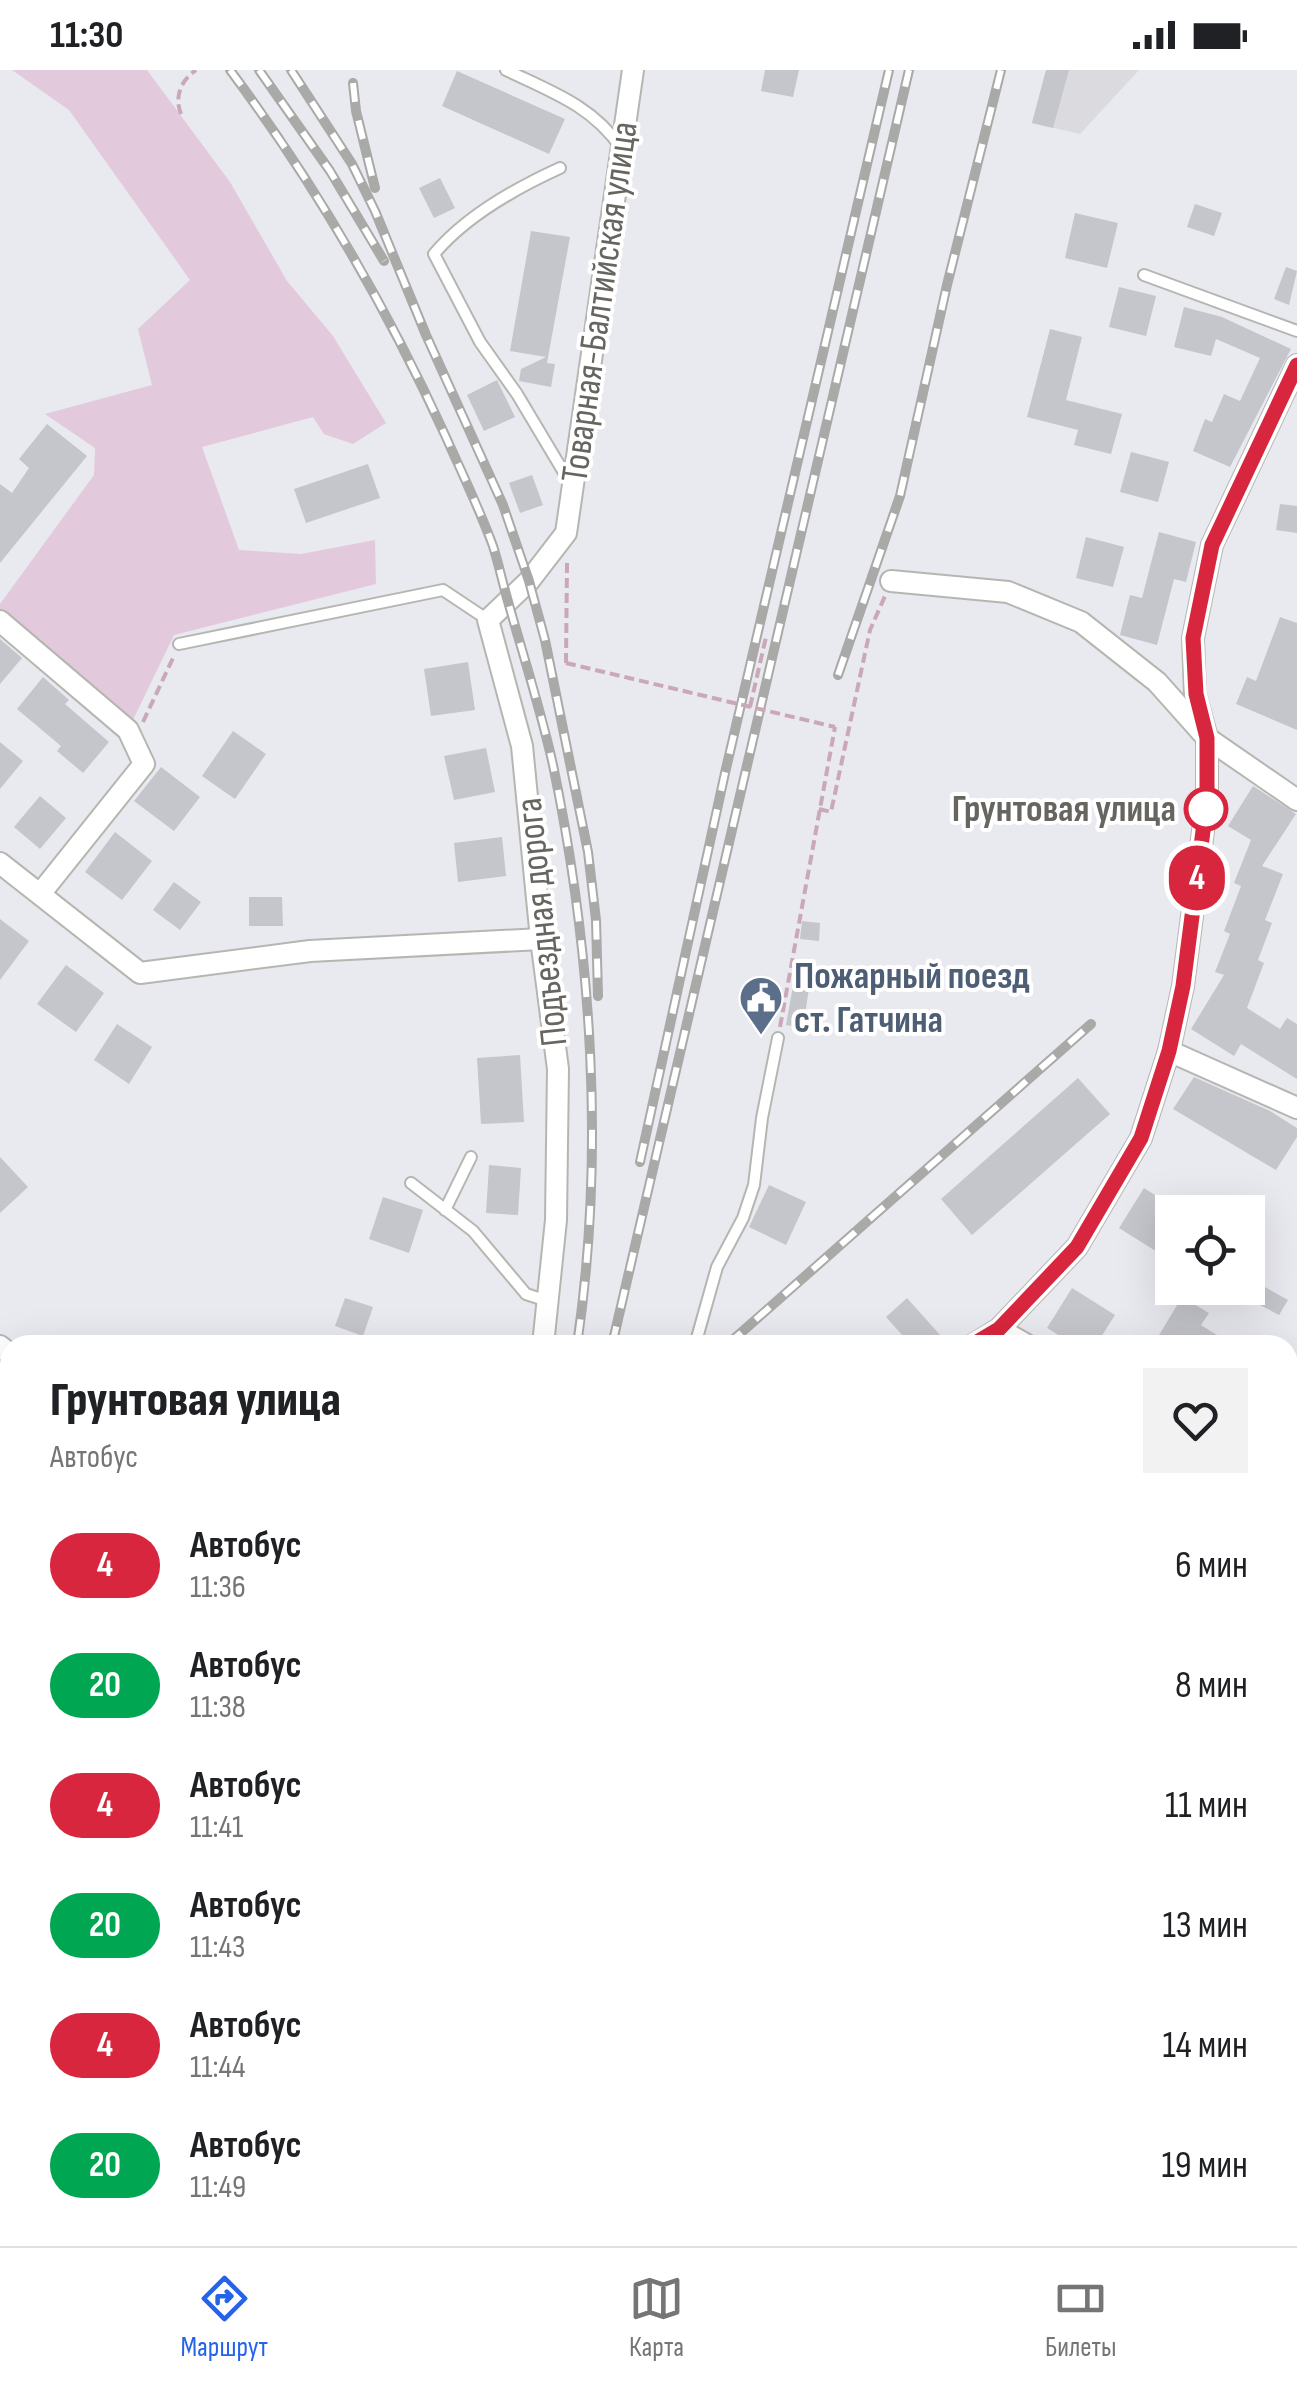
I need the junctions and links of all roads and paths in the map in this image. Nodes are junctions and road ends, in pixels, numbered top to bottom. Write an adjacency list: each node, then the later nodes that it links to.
1 (196, 70): 4 (path)
2 (506, 70): 5 (lane)
3 (634, 70): 5 (street, Товарная-Балтийская улица)
4 (182, 114)
5 (622, 149): 10 (street, Товарная-Балтийская улица)
6 (560, 168): 10 (lane)
7 (1144, 276): 8 (lane)
8 (1297, 331)
9 (1297, 365): 18 (street)
10 (572, 486): 13 (street, Товарная-Балтийская улица)
11 (891, 581): 18 (street); 21 (path)
12 (569, 586): 17 (path, bridge)
13 (488, 620): 16 (lane); 24 (street, Подъездная дорога)
14 (0, 622): 19 (street)
15 (766, 637): 17 (path)
16 (179, 644): 19 (path)
17 (750, 707): 21 (path, bridge)
18 (1207, 738): 20 (street); 26 (street)
19 (134, 742): 23 (street)
20 (1297, 800)
21 (819, 809): 25 (path)
22 (0, 863): 23 (street)
23 (40, 894): 24 (street)
24 (541, 940): 31 (street, Подъездная дорога)
25 (778, 1038): 34 (lane)
26 (1169, 1051): 27 (street); 32 (street)
27 (1297, 1108)
28 (471, 1157): 30 (lane)
29 (411, 1184): 30 (lane)
30 (445, 1210): 31 (lane)
31 (548, 1302): 33 (street, Подъездная дорога)
32 (999, 1329): 35 (street); 36 (street)
33 (544, 1335)
34 (698, 1335)
35 (989, 1335)
36 (1009, 1335)

